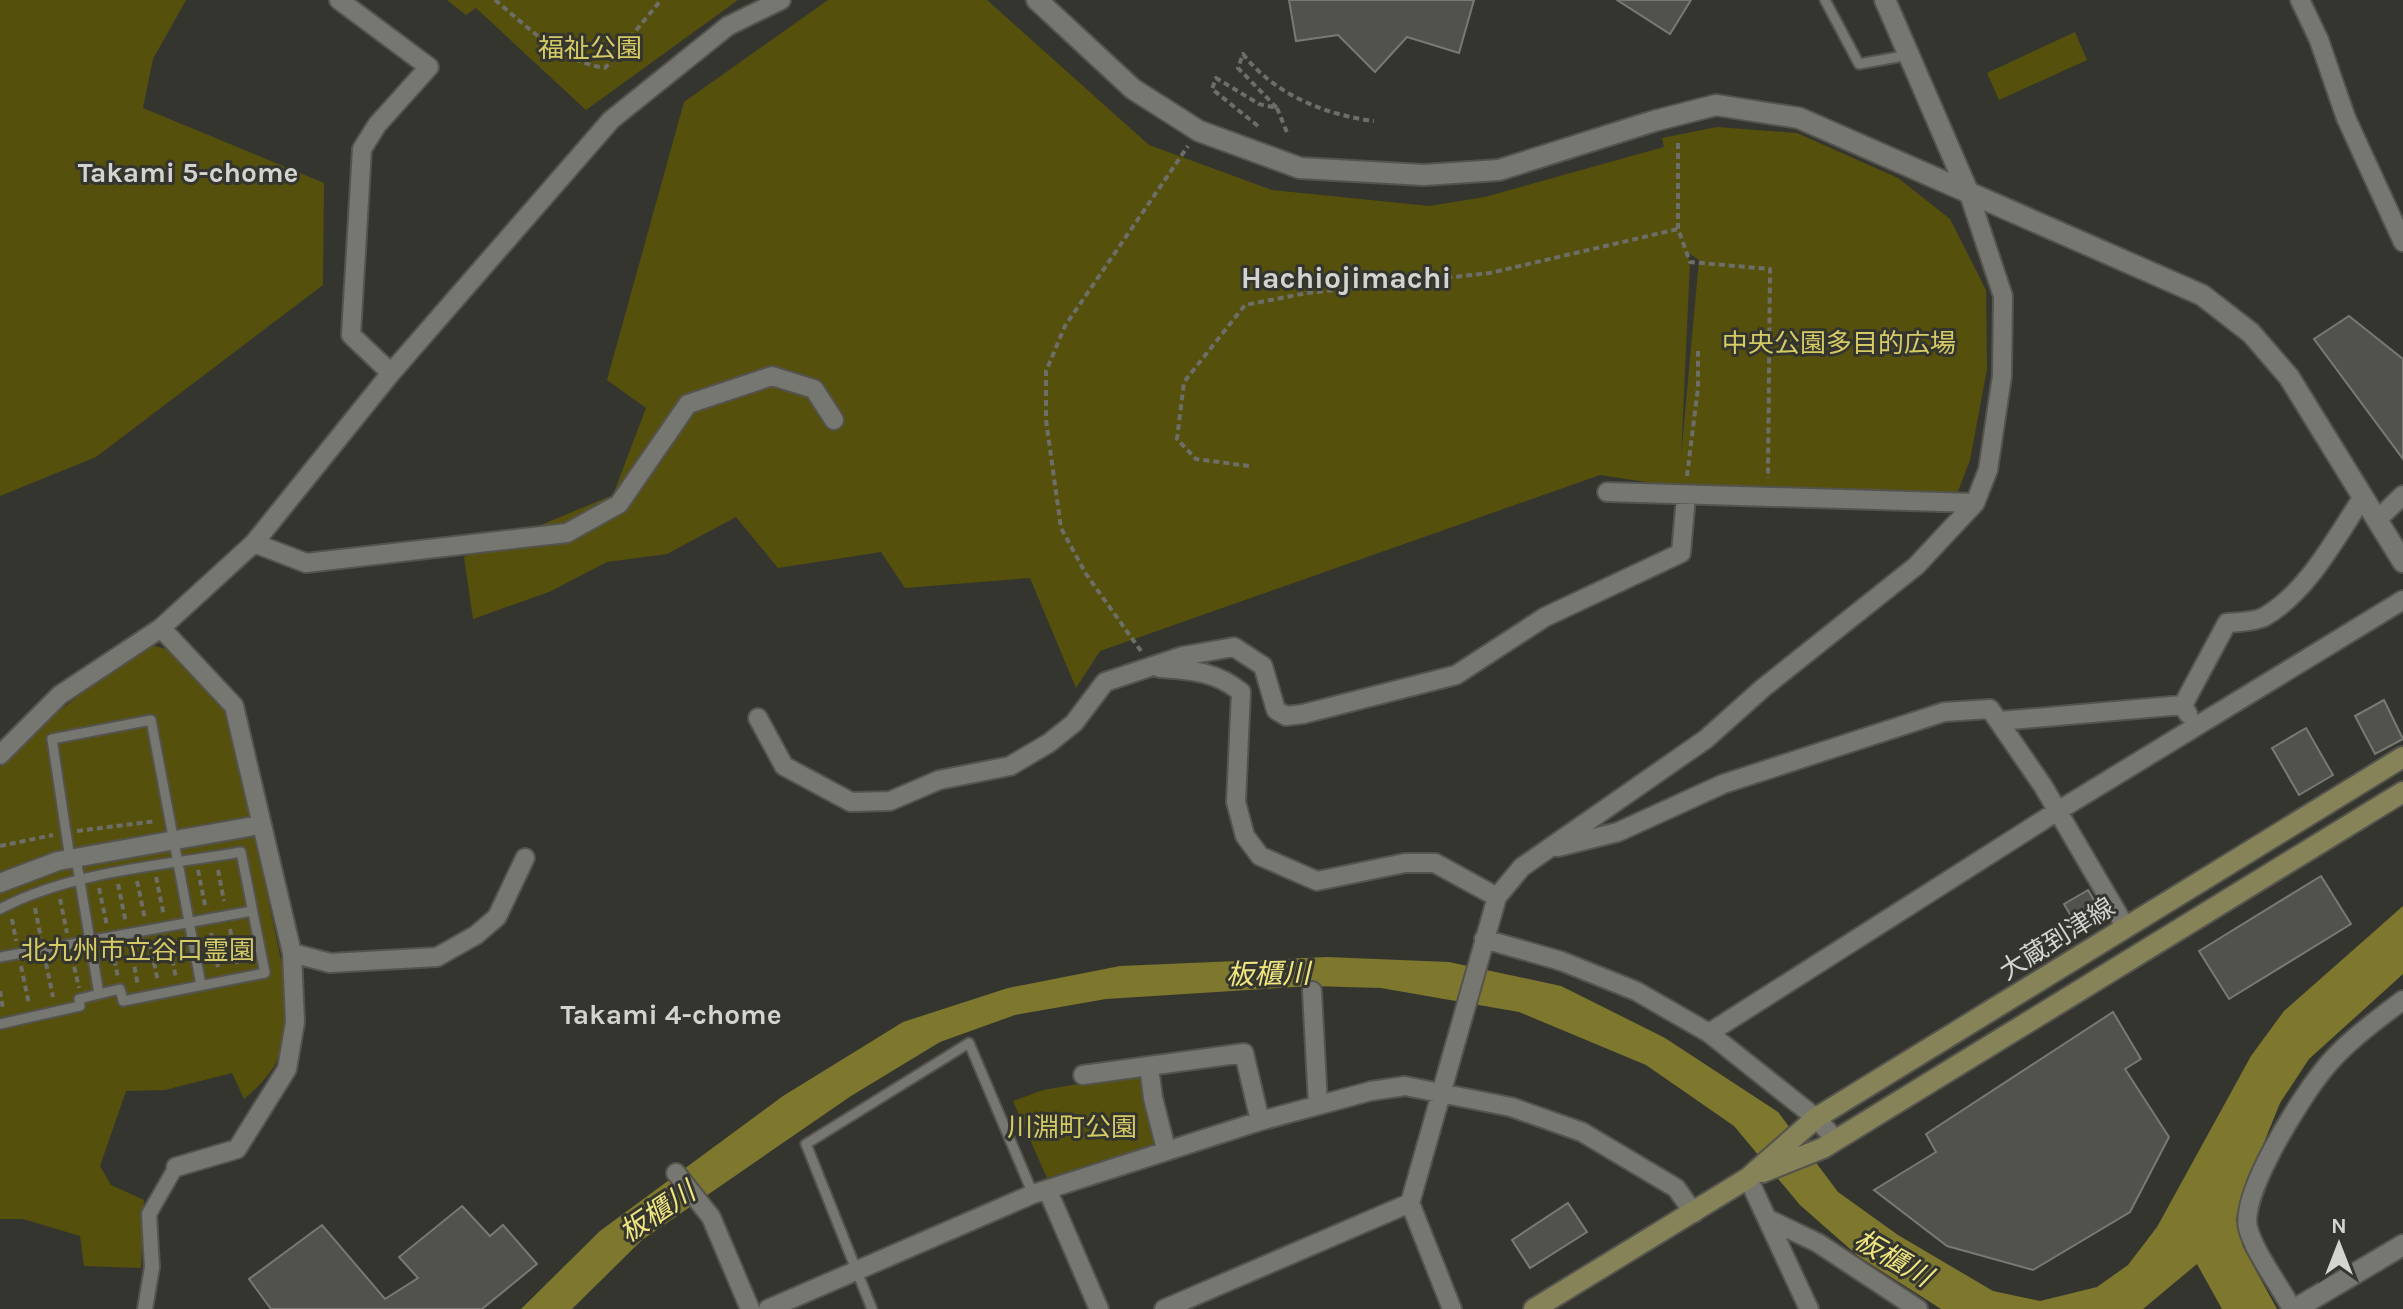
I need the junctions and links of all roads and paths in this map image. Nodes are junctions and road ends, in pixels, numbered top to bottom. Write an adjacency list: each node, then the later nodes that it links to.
1 (339, 0): 20 (street)
2 (495, 0): 3 (path)
3 (661, 0)
4 (781, 0): 20 (street)
5 (1037, 0): 13 (street)
6 (1825, 0): 9 (lane)
7 (1885, 0): 9 (street)
8 (2300, 0): 18 (street)
9 (1909, 55): 16 (street)
10 (1277, 108): 11 (path); 12 (path); 14 (path)
11 (1374, 121)
12 (1258, 126)
13 (1199, 131): 16 (street); 34 (path)
14 (1288, 135)
15 (1678, 143): 17 (path)
16 (1969, 194): 27 (street); 28 (street)
17 (1678, 229): 22 (path); 26 (path)
18 (2403, 242)
19 (1698, 351): 25 (path)
20 (391, 373): 30 (street)
21 (834, 420): 30 (street)
22 (1249, 466)
23 (1607, 492): 25 (street)
24 (2403, 495): 29 (street)
25 (1686, 497): 26 (street); 34 (street)
26 (1768, 497): 28 (street)
27 (2363, 497): 29 (street); 35 (street)
28 (1975, 503): 48 (street)
29 (2378, 519): 31 (street)
30 (254, 543): 33 (street)
31 (2403, 562)
32 (2403, 600): 38 (street)
33 (161, 628): 39 (street); 44 (street)
34 (1154, 668): 36 (street); 54 (street)
35 (2183, 705): 37 (street); 38 (street)
36 (758, 718)
37 (2000, 721): 42 (street); 48 (street)
38 (2196, 727): 42 (street)
39 (0, 755)
40 (2403, 757): 58 (main road, 大蔵到津線)
41 (2403, 792): 75 (main road, 大蔵到津線)
42 (2056, 812): 58 (street); 68 (street)
43 (168, 819): 45 (path); 45 (lane); 46 (lane)
44 (260, 825): 46 (street); 61 (street)
45 (67, 833): 47 (path); 49 (lane)
46 (172, 842): 49 (street); 51 (lane)
47 (0, 846)
48 (1548, 850): 54 (street)
49 (73, 858): 52 (lane); 53 (street)
50 (525, 858): 61 (street)
51 (176, 863): 52 (lane); 56 (lane); 57 (lane)
52 (80, 881): 55 (lane); 59 (lane)
53 (0, 883)
54 (1497, 897): 60 (street)
55 (0, 909)
56 (252, 911): 57 (lane); 63 (lane)
57 (188, 923): 59 (lane); 63 (lane)
58 (2125, 926): 74 (main road, 大蔵到津線)
59 (90, 940): 62 (lane); 65 (lane)
60 (1482, 944): 68 (street); 71 (street)
61 (292, 953): 77 (street)
62 (0, 957)
63 (201, 985): 65 (lane)
64 (1312, 991): 72 (street)
65 (99, 994): 67 (lane)
66 (2403, 1000): 96 (street)
67 (0, 1024)
68 (1709, 1033): 74 (street)
69 (1149, 1066): 70 (street); 73 (street); 76 (street)
70 (1083, 1075)
71 (1439, 1093): 72 (street); 81 (street); 82 (street)
72 (1318, 1105): 73 (street)
73 (1260, 1121): 76 (street)
74 (1810, 1123): 75 (street); 79 (main road, 大蔵到津線)
75 (1830, 1144): 79 (main road, 大蔵到津線)
76 (1166, 1149): 80 (street)
77 (176, 1167): 86 (street)
78 (676, 1173): 87 (street)
79 (1748, 1178): 82 (main road, 大蔵到津線); 83 (street)
80 (1041, 1192): 85 (street); 85 (lane); 90 (street)
81 (1410, 1203): 91 (street); 92 (street)
82 (1694, 1213): 93 (main road, 大蔵到津線)
83 (1770, 1220): 94 (street); 95 (street)
84 (2403, 1245): 96 (street)
85 (856, 1271): 88 (street); 89 (lane)
86 (145, 1309)
87 (750, 1309)
88 (768, 1309)
89 (872, 1309)
90 (1099, 1309)
91 (1164, 1309)
92 (1452, 1309)
93 (1534, 1309)
94 (1809, 1309)
95 (1918, 1309)
96 (2293, 1309)

